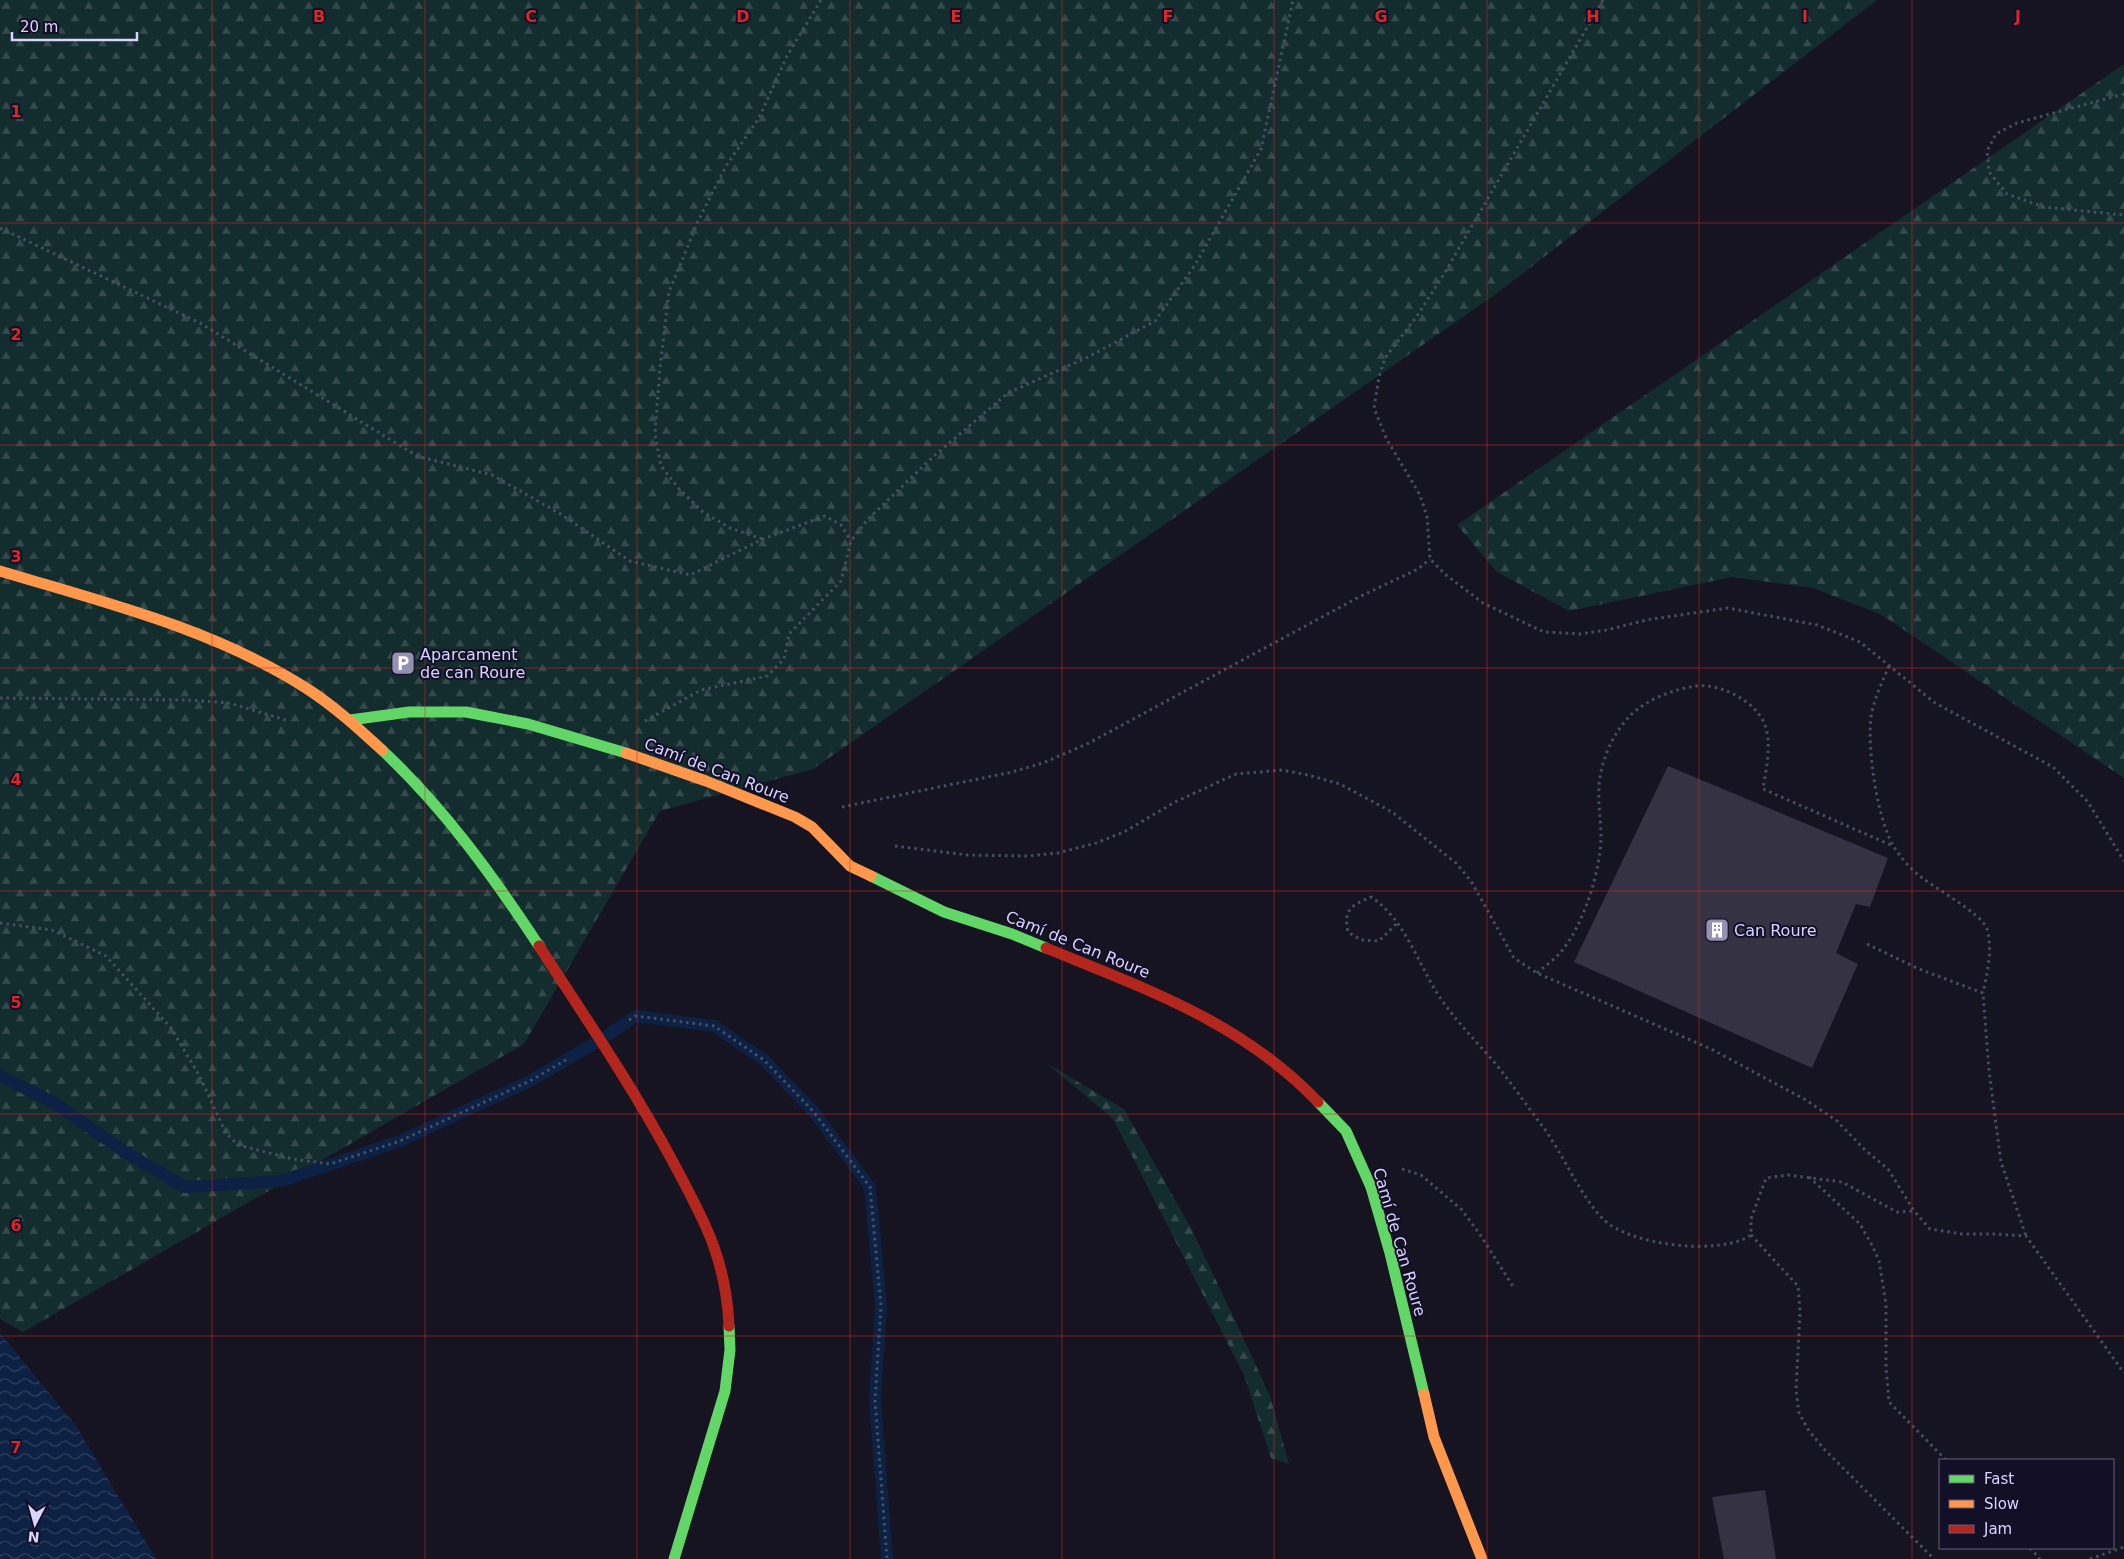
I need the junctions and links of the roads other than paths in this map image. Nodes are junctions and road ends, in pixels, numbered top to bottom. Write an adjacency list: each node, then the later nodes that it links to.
1 (0, 571): 2 (street)
2 (350, 720): 3 (street); 4 (street, Camí de Can Roure)
3 (674, 1559)
4 (1482, 1559)

